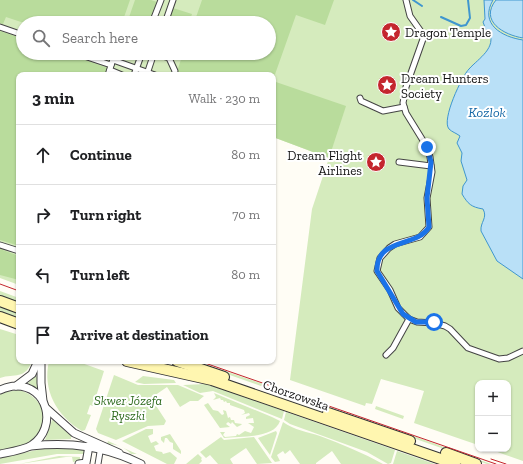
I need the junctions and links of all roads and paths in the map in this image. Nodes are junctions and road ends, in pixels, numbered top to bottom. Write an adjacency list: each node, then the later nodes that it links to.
1 (160, 0): 4 (street)
2 (173, 0): 5 (street)
3 (406, 0): 19 (street)
4 (154, 16)
5 (167, 16)
6 (0, 28): 7 (street)
7 (16, 33)
8 (92, 60): 12 (street)
9 (140, 60): 13 (street)
10 (152, 60): 16 (street)
11 (170, 60): 17 (street)
12 (111, 68): 13 (street)
13 (137, 68): 14 (street); 15 (street)
14 (135, 72)
15 (144, 72)
16 (148, 72)
17 (175, 72)
18 (360, 98): 19 (street)
19 (404, 107): 21 (street)
20 (399, 162): 21 (street)
21 (431, 166): 27 (street)
22 (0, 245): 23 (street)
23 (16, 250)
24 (0, 301): 25 (main road)
25 (16, 307)
26 (0, 317): 28 (main road)
27 (409, 319): 29 (street); 30 (street)
28 (16, 323)
29 (523, 351)
30 (386, 355)
31 (38, 364): 35 (street)
32 (40, 364): 37 (street)
33 (140, 364): 46 (main road, Chorzowska)
34 (186, 364): 47 (main road, Chorzowska)
35 (16, 386): 36 (street); 37 (street)
36 (0, 390)
37 (45, 404): 38 (street); 42 (street)
38 (31, 446): 39 (street); 41 (street)
39 (89, 446): 42 (street); 43 (street)
40 (100, 452): 44 (street)
41 (0, 454)
42 (123, 456): 45 (street)
43 (83, 464)
44 (98, 464)
45 (141, 464)
46 (455, 464)
47 (476, 464)

